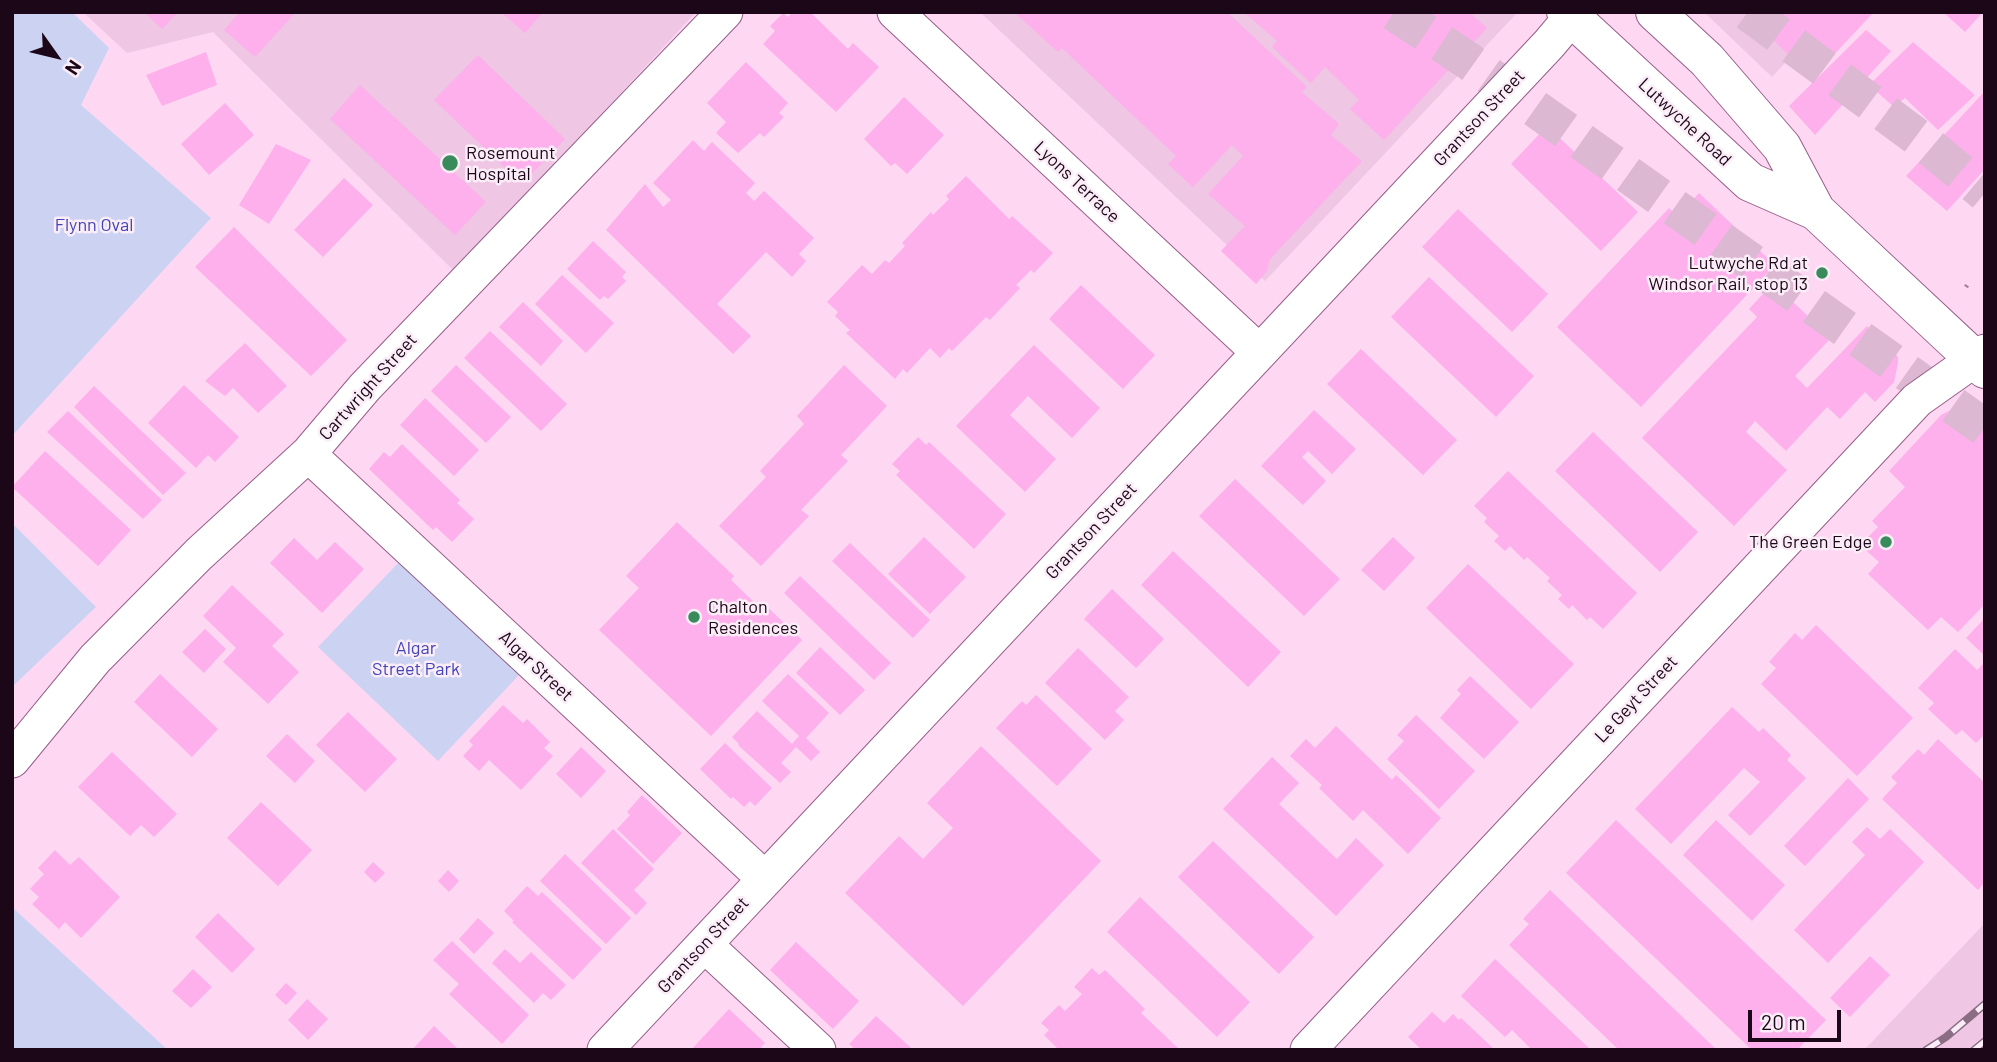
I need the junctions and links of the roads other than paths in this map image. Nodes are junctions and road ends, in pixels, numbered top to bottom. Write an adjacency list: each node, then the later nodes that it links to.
1 (725, 12): 8 (street, Cartwright Street)
2 (895, 12): 6 (street, Lyons Terrace)
3 (1655, 12): 5 (highway, Lutwyche Road)
4 (1571, 14): 5 (highway, Lutwyche Road); 6 (street, Grantson Street)
5 (1816, 212): 7 (highway, Lutwyche Road)
6 (1259, 352): 10 (street, Grantson Street)
7 (1981, 360): 14 (street, Le Geyt Street)
8 (308, 454): 9 (street, Cartwright Street); 10 (street, Algar Street)
9 (12, 760)
10 (764, 878): 11 (street, Grantson Street)
11 (705, 945): 12 (street, Grantson Street); 13 (street)
12 (605, 1050)
13 (818, 1050)
14 (1308, 1050)

